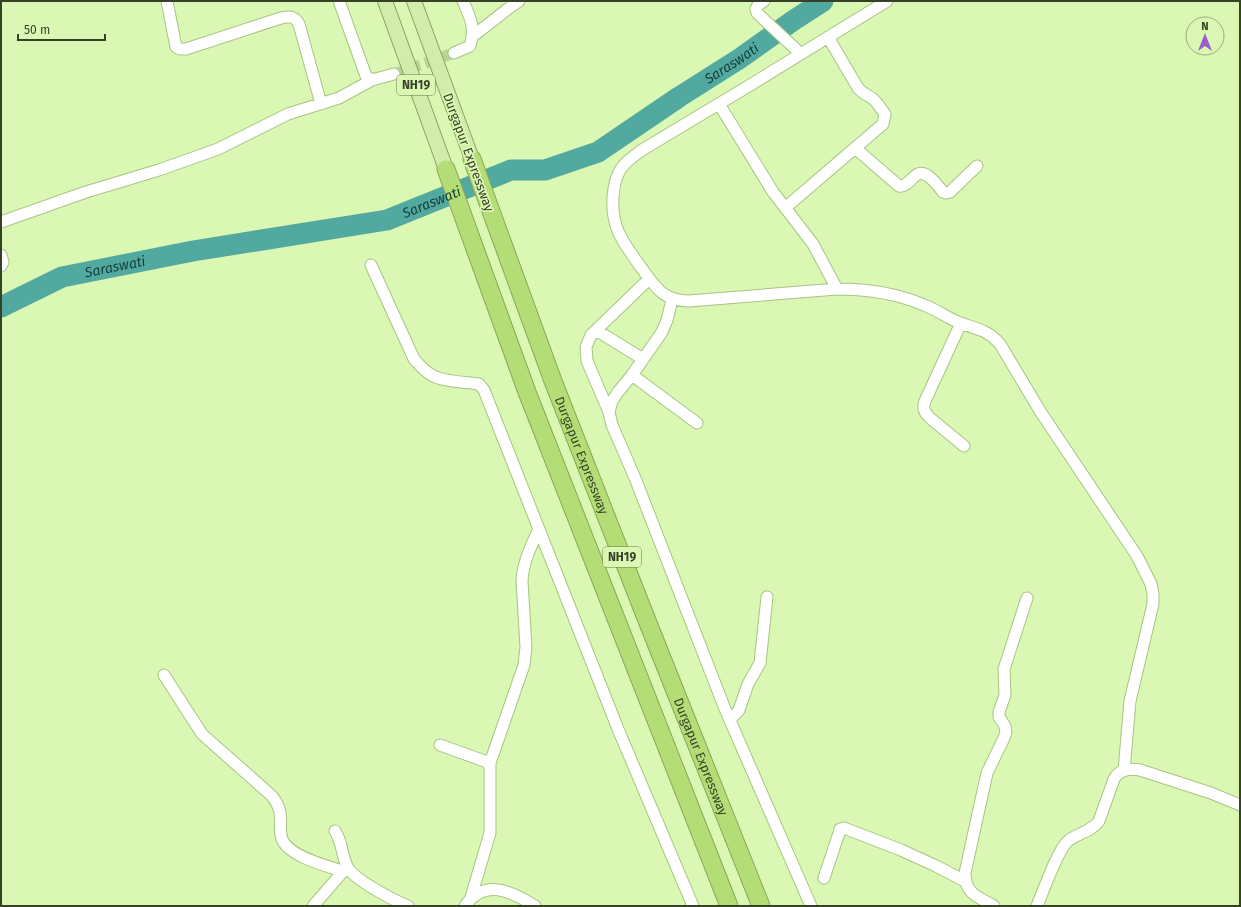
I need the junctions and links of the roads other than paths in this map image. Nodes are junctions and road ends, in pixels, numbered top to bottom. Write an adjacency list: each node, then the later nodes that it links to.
1 (168, 1): 15 (street)
2 (339, 1): 14 (street)
3 (385, 1): 20 (main road, Durgapur Expressway / NH19)
4 (414, 1): 18 (main road, Durgapur Expressway / NH19)
5 (463, 1): 9 (street)
6 (519, 1): 9 (street)
7 (764, 1): 11 (street)
8 (887, 1): 10 (street)
9 (473, 36): 12 (street)
10 (828, 37): 11 (street); 17 (street)
11 (798, 52): 16 (street)
12 (454, 53)
13 (394, 74): 14 (street)
14 (372, 80): 15 (street)
15 (321, 104): 22 (street)
16 (719, 104): 21 (street); 26 (street)
17 (855, 148): 19 (street); 21 (street)
18 (472, 159): 55 (highway, Durgapur Expressway / NH19)
19 (976, 166)
20 (446, 169): 54 (highway, Durgapur Expressway / NH19)
21 (785, 208): 27 (street)
22 (1, 222)
23 (1, 255): 25 (street)
24 (371, 265): 36 (street)
25 (1, 266)
26 (649, 279): 28 (street); 30 (street)
27 (837, 289): 28 (street); 29 (street)
28 (672, 300): 31 (street)
29 (961, 323): 35 (street); 43 (street)
30 (596, 330): 31 (street); 33 (street)
31 (643, 359): 32 (street)
32 (632, 375): 33 (street); 34 (street)
33 (609, 412): 40 (street)
34 (697, 422)
35 (964, 446)
36 (539, 529): 42 (street); 53 (street)
37 (767, 597): 40 (street)
38 (1027, 598): 48 (street)
39 (164, 675): 46 (street)
40 (730, 720): 56 (street)
41 (440, 745): 42 (street)
42 (490, 763): 49 (street)
43 (1124, 771): 44 (street); 58 (street)
44 (1240, 805)
45 (335, 831): 46 (street)
46 (345, 869): 50 (street); 51 (street)
47 (824, 878): 48 (street)
48 (965, 881): 57 (street)
49 (465, 904): 52 (street)
50 (313, 906)
51 (408, 906)
52 (534, 906)
53 (693, 906)
54 (729, 906)
55 (761, 906)
56 (810, 906)
57 (994, 906)
58 (1037, 906)

